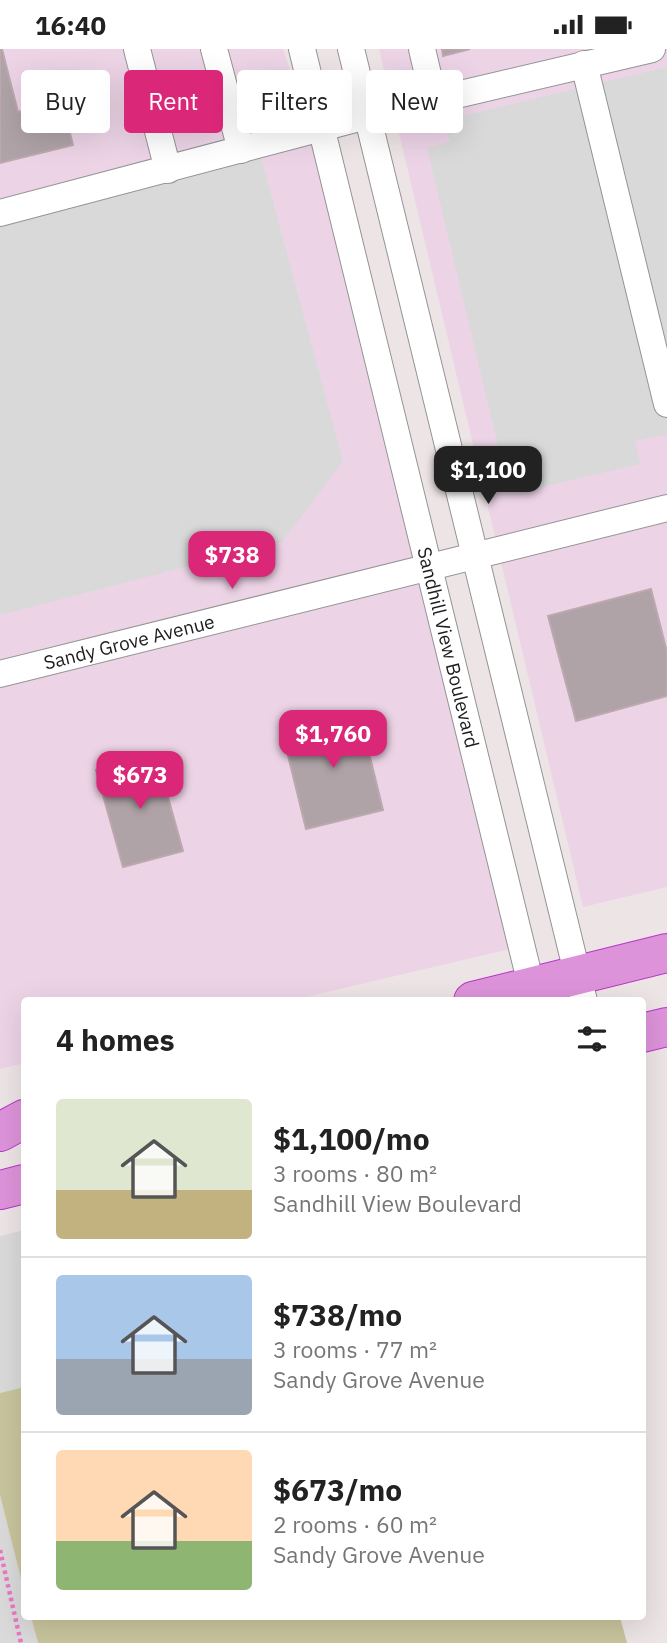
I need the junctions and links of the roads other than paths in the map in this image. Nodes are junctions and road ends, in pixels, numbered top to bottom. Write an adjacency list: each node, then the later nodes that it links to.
1 (136, 49): 16 (street)
2 (214, 49): 15 (street)
3 (302, 49): 8 (street, Sandhill View Boulevard)
4 (351, 49): 11 (street)
5 (422, 49): 9 (street)
6 (652, 49): 7 (street)
7 (584, 64): 10 (street); 18 (street)
8 (307, 70)
9 (427, 70)
10 (463, 93)
11 (366, 112)
12 (303, 133): 15 (street)
13 (322, 133): 21 (street, Sandhill View Boulevard)
14 (371, 133): 20 (street)
15 (241, 150): 16 (street)
16 (168, 170): 17 (street)
17 (0, 213)
18 (667, 404)
19 (667, 508): 20 (street, Sandy Grove Avenue)
20 (476, 555): 21 (street, Sandy Grove Avenue); 24 (street)
21 (429, 567): 22 (street, Sandy Grove Avenue); 25 (street, Sandhill View Boulevard)
22 (0, 674)
23 (667, 953): 24 (highway)
24 (581, 988): 25 (highway)
25 (533, 994): 26 (highway)
26 (507, 997)
27 (667, 1027): 28 (highway)
28 (646, 1032)
29 (21, 1112): 30 (highway)
30 (0, 1117)
31 (21, 1121): 32 (highway)
32 (0, 1132)
33 (21, 1185): 34 (highway)
34 (0, 1190)

